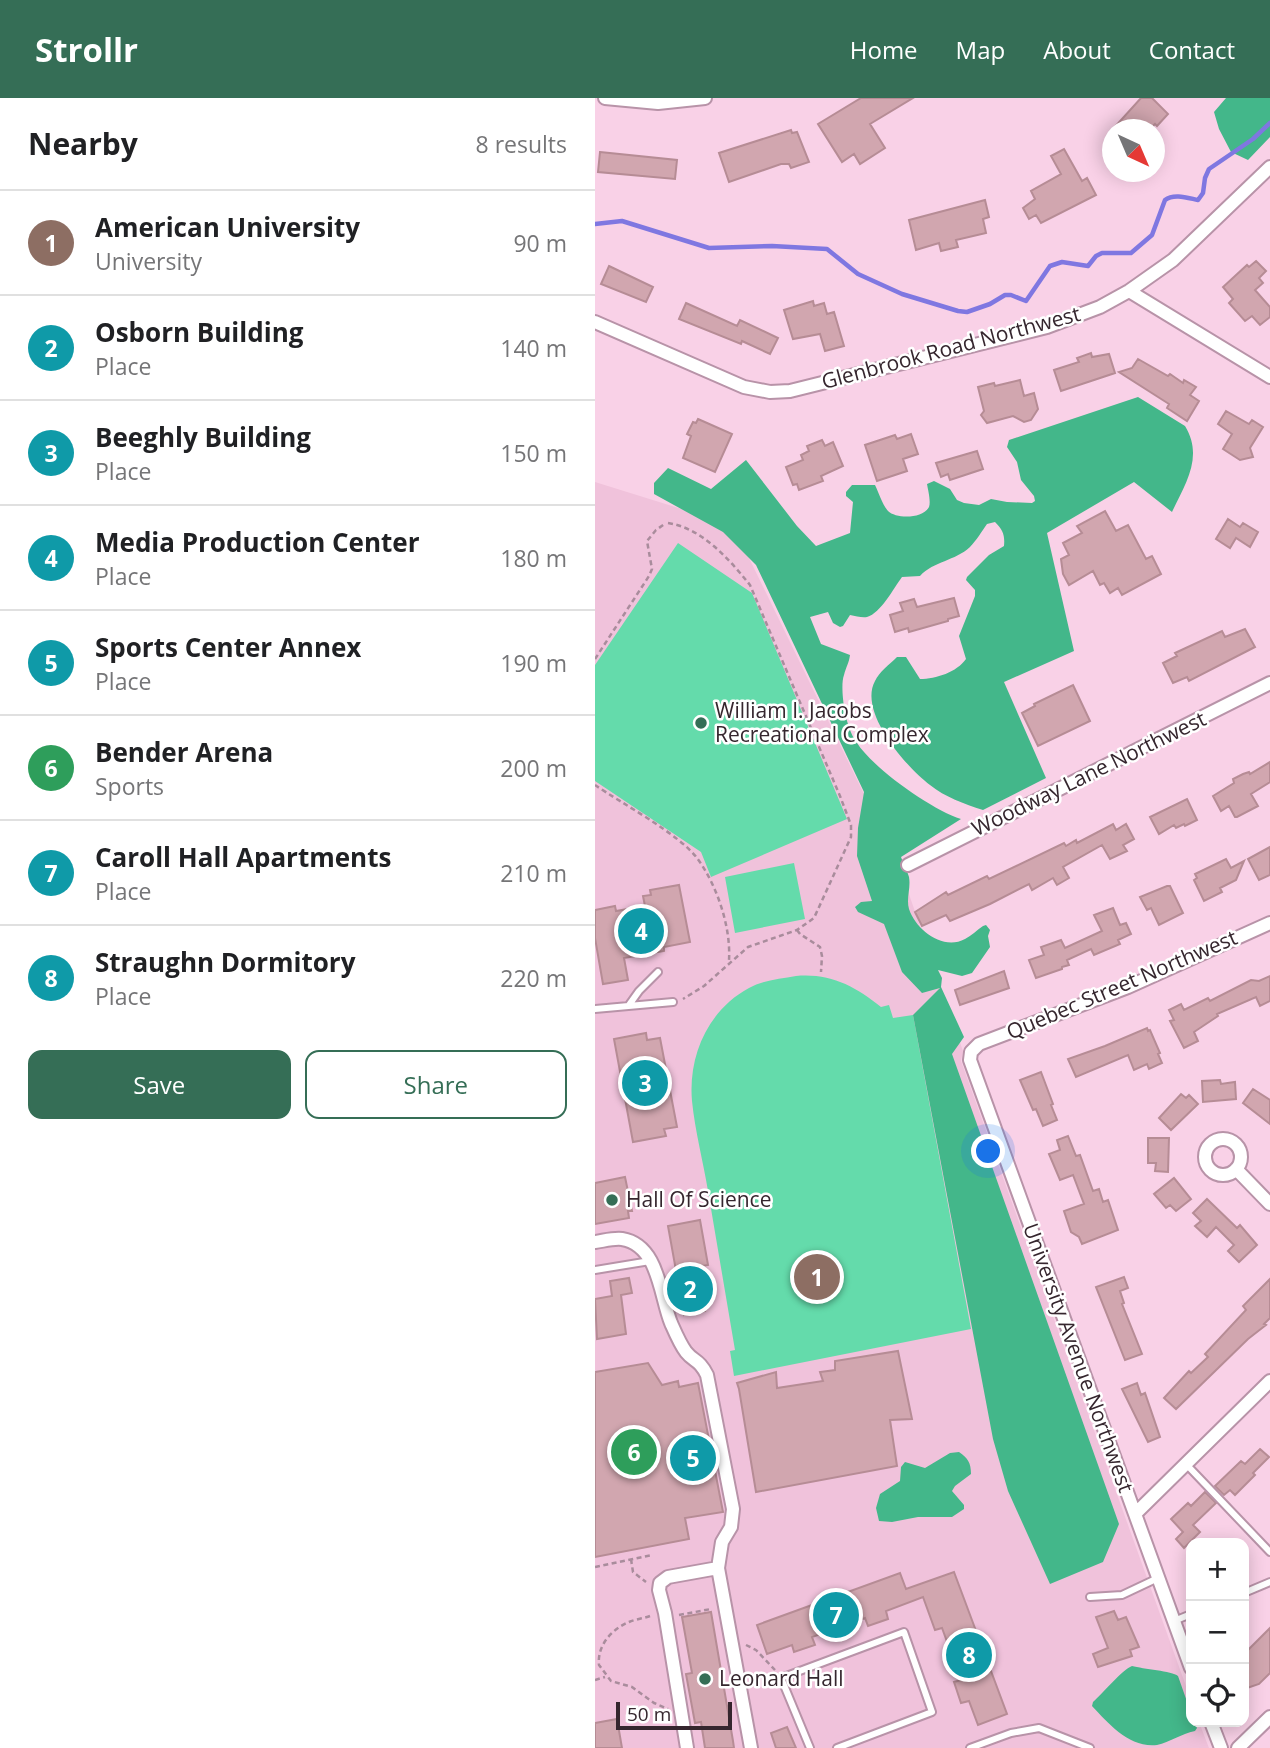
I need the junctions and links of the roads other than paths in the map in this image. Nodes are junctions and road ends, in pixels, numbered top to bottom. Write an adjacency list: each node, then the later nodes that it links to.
1 (605, 98): 2 (street)
2 (705, 98)
3 (1270, 167): 4 (street, Glenbrook Road Northwest)
4 (1129, 291): 5 (street, Glenbrook Road Northwest); 6 (street)
5 (595, 322)
6 (1270, 377)
7 (1270, 683): 8 (street, Woodway Lane Northwest)
8 (908, 865)
9 (1270, 923): 14 (street, Quebec Street Northwest)
10 (658, 972): 12 (lane)
11 (673, 1002): 12 (lane)
12 (629, 1005): 13 (lane)
13 (595, 1009)
14 (974, 1048): 22 (street, University Avenue Northwest)
15 (1236, 1169): 16 (street)
16 (1270, 1204)
17 (595, 1242): 18 (street)
18 (650, 1261): 19 (lane); 24 (street)
19 (595, 1270)
20 (1267, 1389): 21 (street)
21 (1185, 1463): 22 (street); 23 (lane)
22 (1135, 1514): 25 (street, University Avenue Northwest)
23 (1270, 1552)
24 (719, 1568): 35 (street); 36 (street)
25 (1159, 1578): 28 (lane); 30 (street, University Avenue Northwest)
26 (1270, 1582): 27 (lane)
27 (1249, 1591)
28 (1090, 1597)
29 (1186, 1616): 30 (lane)
30 (1174, 1621): 31 (street, University Avenue Northwest)
31 (1190, 1664)
32 (1270, 1717): 41 (street)
33 (1212, 1727): 34 (street)
34 (1216, 1747)
35 (687, 1748)
36 (751, 1748)
37 (810, 1748): 38 (lane)
38 (837, 1748)
39 (970, 1748): 40 (lane)
40 (1090, 1748)
41 (1238, 1748)

